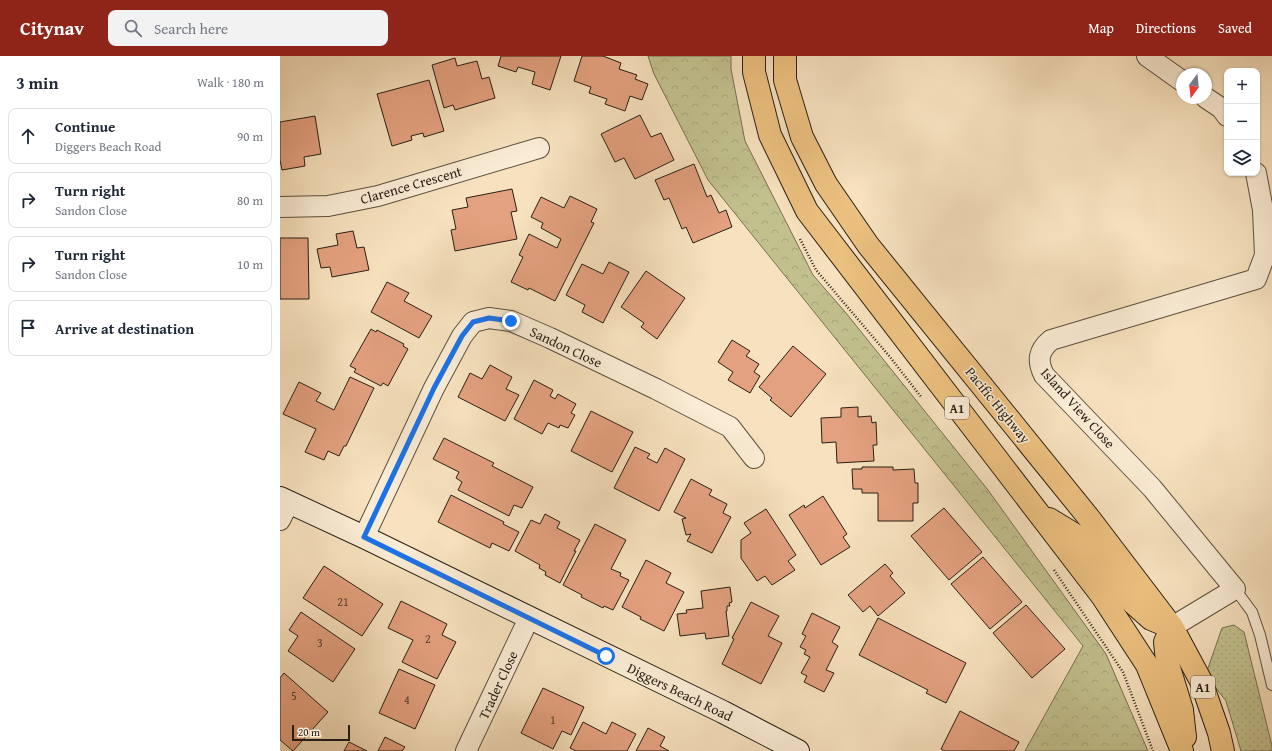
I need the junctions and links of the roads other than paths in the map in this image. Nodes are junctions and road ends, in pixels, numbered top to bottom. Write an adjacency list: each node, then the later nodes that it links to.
1 (754, 56): 12 (highway, A1)
2 (785, 56): 16 (highway, Pacific Highway / A1)
3 (1147, 56): 4 (street)
4 (1176, 77)
5 (1212, 102): 6 (street)
6 (1224, 112)
7 (539, 148): 9 (street, Clarence Crescent)
8 (1257, 176): 14 (street, Island View Close)
9 (280, 207)
10 (754, 458): 13 (street, Sandon Close)
11 (283, 506): 13 (street, Diggers Beach Road)
12 (1037, 511): 16 (highway); 20 (highway, A1)
13 (364, 537): 15 (street, Diggers Beach Road)
14 (1235, 589): 16 (street); 17 (lane)
15 (529, 618): 18 (street, Diggers Beach Road); 19 (street, Trader Close)
16 (1172, 626): 21 (highway); 22 (highway, Pacific Highway / A1)
17 (1272, 685)
18 (790, 749)
19 (466, 751)
20 (1182, 751)
21 (1187, 751)
22 (1223, 751)

